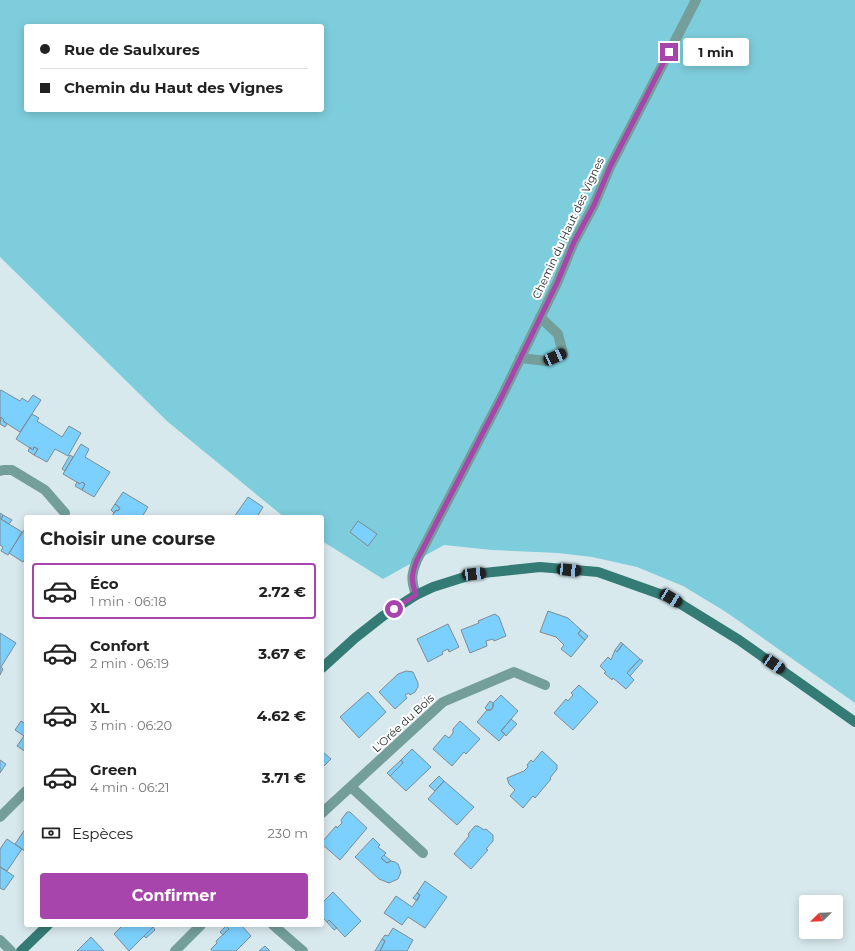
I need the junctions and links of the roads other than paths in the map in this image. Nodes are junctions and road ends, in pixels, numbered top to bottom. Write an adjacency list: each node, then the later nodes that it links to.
1 (696, 0): 2 (street, Chemin du Haut des Vignes)
2 (540, 317): 3 (street, Chemin du Haut des Vignes); 3 (street)
3 (520, 358): 6 (street, Chemin du Haut des Vignes)
4 (0, 471): 5 (street)
5 (65, 513)
6 (416, 595): 7 (street); 9 (street)
7 (324, 666)
8 (545, 685): 10 (street, L'Orée du Bois)
9 (855, 722)
10 (351, 787): 12 (street, L'Orée du Bois); 14 (street)
11 (24, 794): 13 (street)
12 (324, 811)
13 (0, 817)
14 (423, 854)
15 (46, 927): 20 (street)
16 (199, 927): 21 (street)
17 (275, 927): 22 (street)
18 (0, 940): 19 (street)
19 (11, 951)
20 (21, 951)
21 (175, 951)
22 (303, 951)

